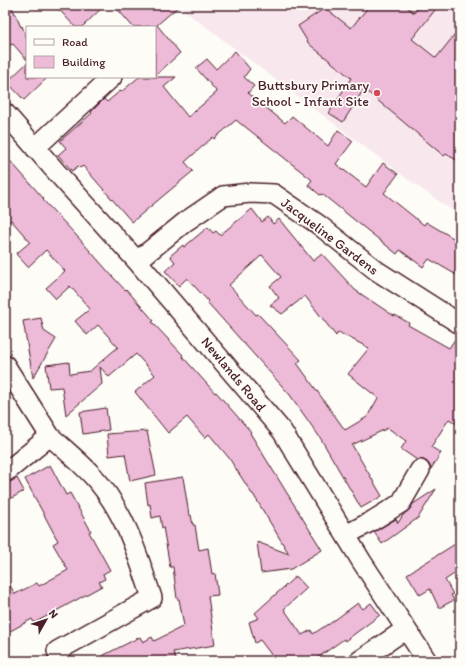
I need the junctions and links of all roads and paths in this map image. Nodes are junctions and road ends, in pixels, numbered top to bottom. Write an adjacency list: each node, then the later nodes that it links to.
1 (111, 78): 3 (street)
2 (5, 113): 3 (street, Newlands Road)
3 (35, 148): 4 (street, Newlands Road)
4 (137, 261): 5 (street, Jacqueline Gardens); 10 (street, Newlands Road)
5 (460, 324)
6 (5, 365): 7 (street)
7 (50, 436): 9 (street); 12 (street)
8 (420, 470): 10 (street)
9 (5, 472)
10 (346, 535): 11 (street, Newlands Road)
11 (406, 629): 13 (street); 14 (street, Newlands Road)
12 (62, 661)
13 (359, 661)
14 (427, 661)

